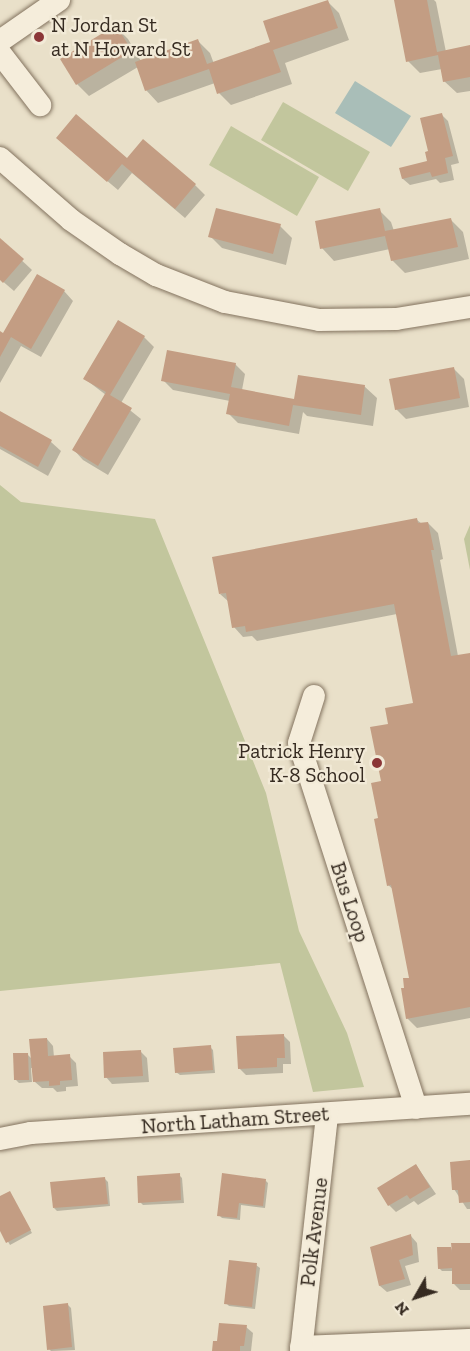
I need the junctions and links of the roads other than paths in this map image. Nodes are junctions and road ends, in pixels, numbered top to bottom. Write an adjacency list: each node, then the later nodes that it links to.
1 (59, 0): 2 (street)
2 (0, 41)
3 (0, 53): 4 (street)
4 (40, 105)
5 (0, 158): 6 (street)
6 (470, 307)
7 (314, 696): 9 (street, Bus Loop)
8 (470, 1104): 9 (street, North Latham Street)
9 (416, 1108): 10 (street, North Latham Street)
10 (327, 1114): 11 (street, North Latham Street); 13 (street, Polk Avenue)
11 (0, 1139)
12 (470, 1340): 13 (street)
13 (301, 1349)

